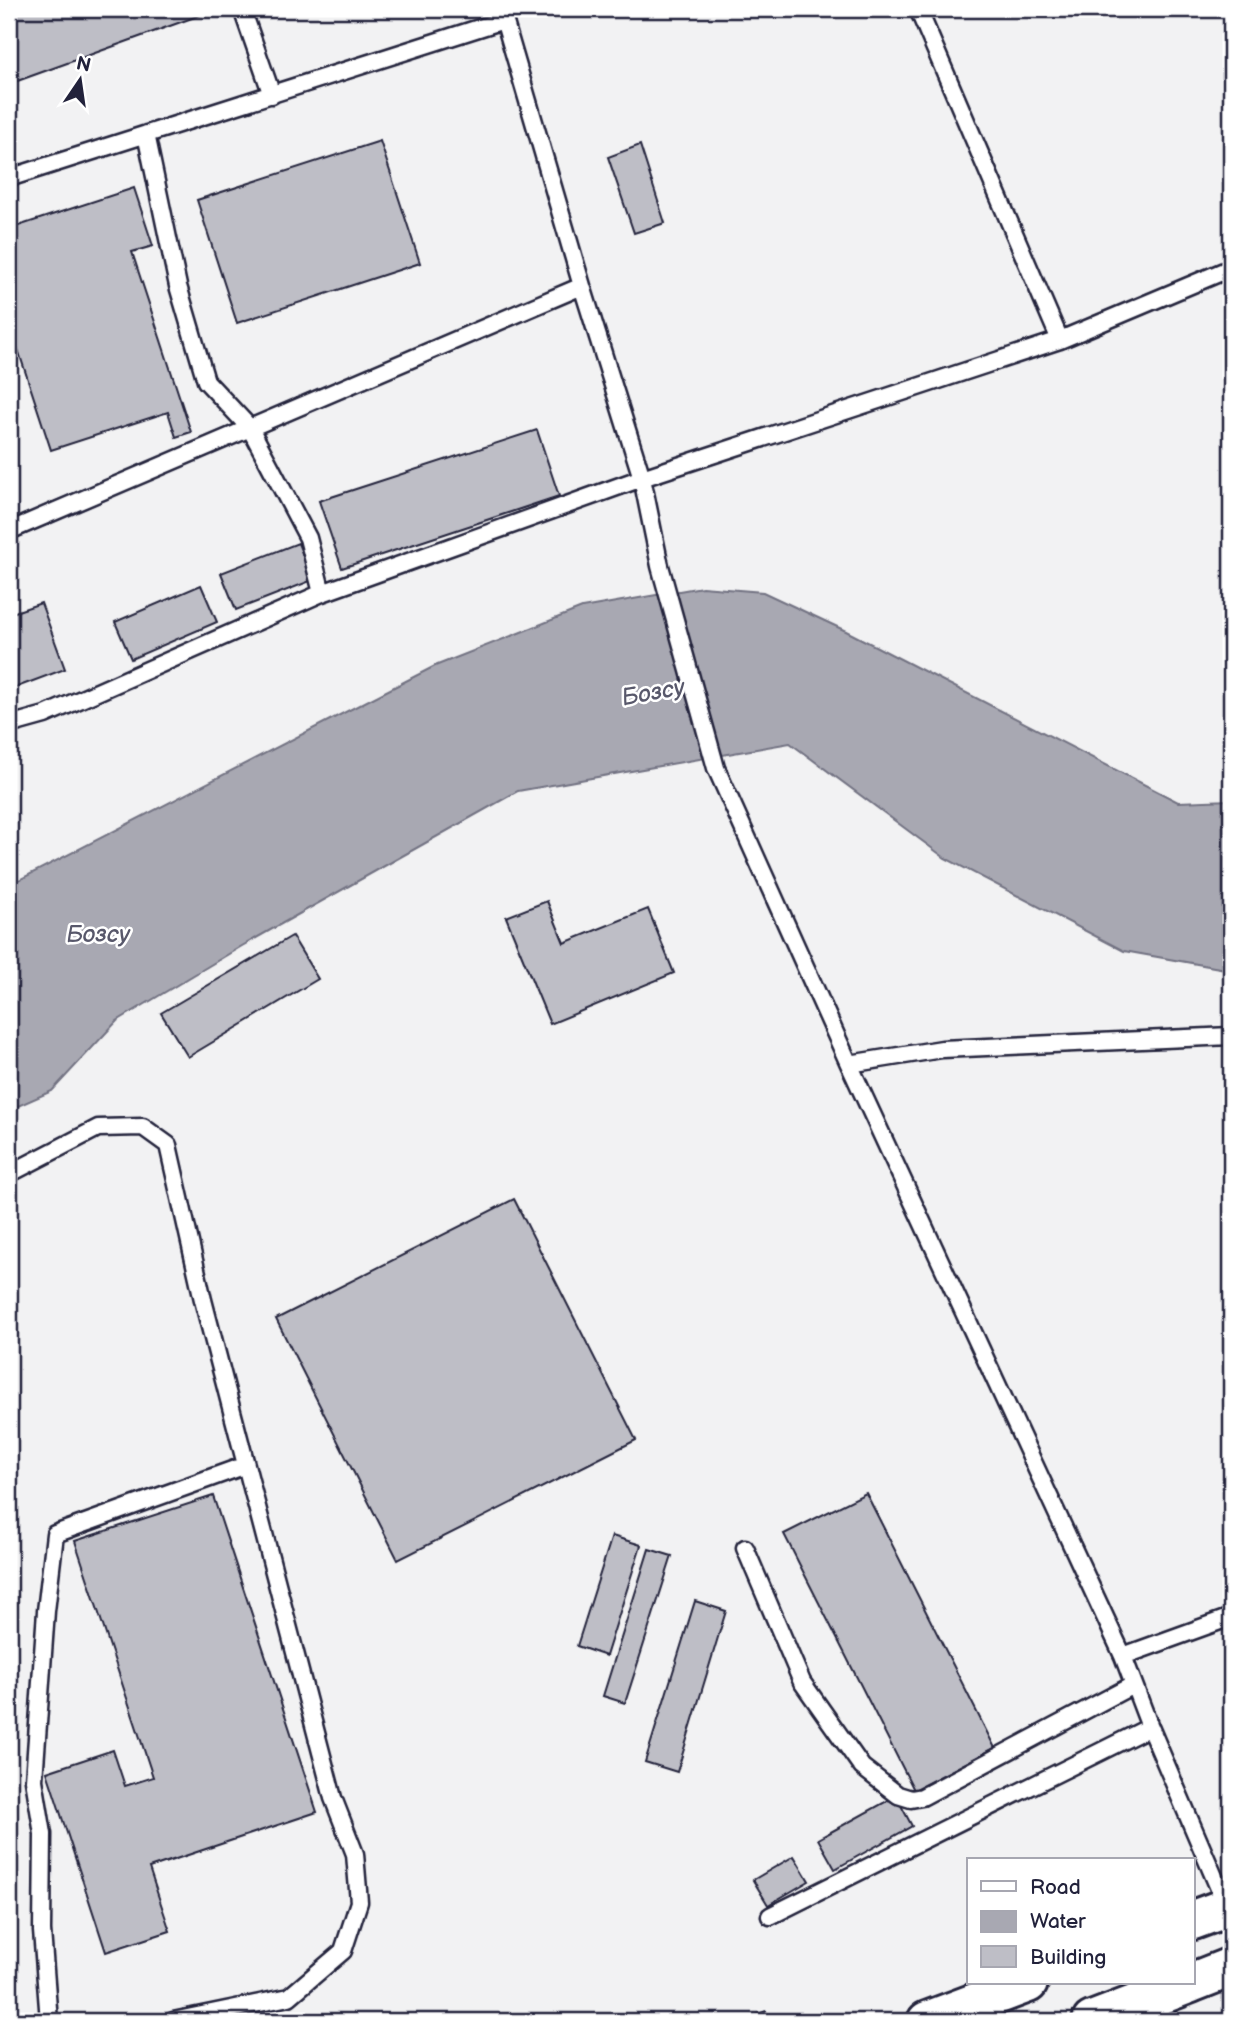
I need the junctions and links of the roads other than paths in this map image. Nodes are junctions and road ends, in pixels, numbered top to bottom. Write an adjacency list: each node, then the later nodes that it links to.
1 (242, 9): 4 (lane)
2 (918, 9): 9 (lane)
3 (503, 15): 4 (lane); 8 (lane)
4 (272, 94): 5 (lane)
5 (146, 134): 6 (lane); 10 (lane)
6 (9, 178)
7 (1231, 268): 9 (lane)
8 (582, 286): 10 (lane); 11 (lane)
9 (1060, 340): 11 (lane)
10 (250, 428): 12 (lane); 13 (lane)
11 (642, 478): 13 (lane); 16 (lane)
12 (9, 531)
13 (322, 593): 14 (lane)
14 (9, 725)
15 (1231, 1036): 16 (lane)
16 (849, 1064): 21 (lane)
17 (9, 1174): 18 (lane)
18 (246, 1465): 30 (lane); 31 (lane)
19 (744, 1548): 22 (lane)
20 (1231, 1617): 21 (lane)
21 (1123, 1656): 22 (lane)
22 (1133, 1685): 23 (lane)
23 (1150, 1727): 24 (lane); 25 (lane)
24 (1217, 1911)
25 (770, 1916)
26 (1231, 1967): 27 (main road)
27 (1194, 1981)
28 (1025, 1984): 32 (main road)
29 (1187, 1984): 33 (main road)
30 (49, 2021)
31 (173, 2021)
32 (927, 2021)
33 (1092, 2021)

